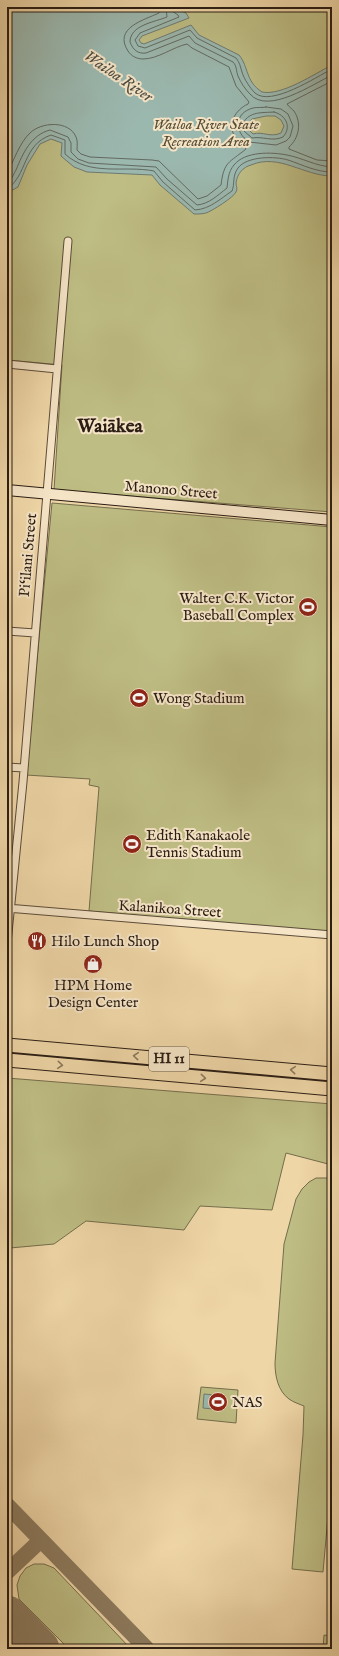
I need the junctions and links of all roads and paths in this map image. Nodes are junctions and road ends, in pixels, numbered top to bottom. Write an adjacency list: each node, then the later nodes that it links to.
1 (68, 241): 3 (street, Pi‘ilani Street)
2 (7, 364): 3 (street)
3 (57, 369): 5 (street, Pi‘ilani Street)
4 (7, 490): 5 (street, Manono Street)
5 (46, 494): 6 (street, Manono Street); 8 (street, Pi‘ilani Street)
6 (332, 520)
7 (7, 631): 8 (street)
8 (35, 633): 10 (street, Pi‘ilani Street)
9 (7, 767): 10 (street)
10 (24, 768): 11 (street, Pi‘ilani Street)
11 (8, 908): 12 (street, Kalanikoa Street); 13 (street, Pi‘ilani Street)
12 (332, 935)
13 (7, 942)
14 (7, 1045): 18 (highway, HI 11, one-way to 14)
15 (7, 1051): 17 (highway)
16 (7, 1060): 17 (highway, HI 11)
17 (31, 1063): 19 (highway, HI 11, one-way to 19)
18 (332, 1074)
19 (332, 1089)

